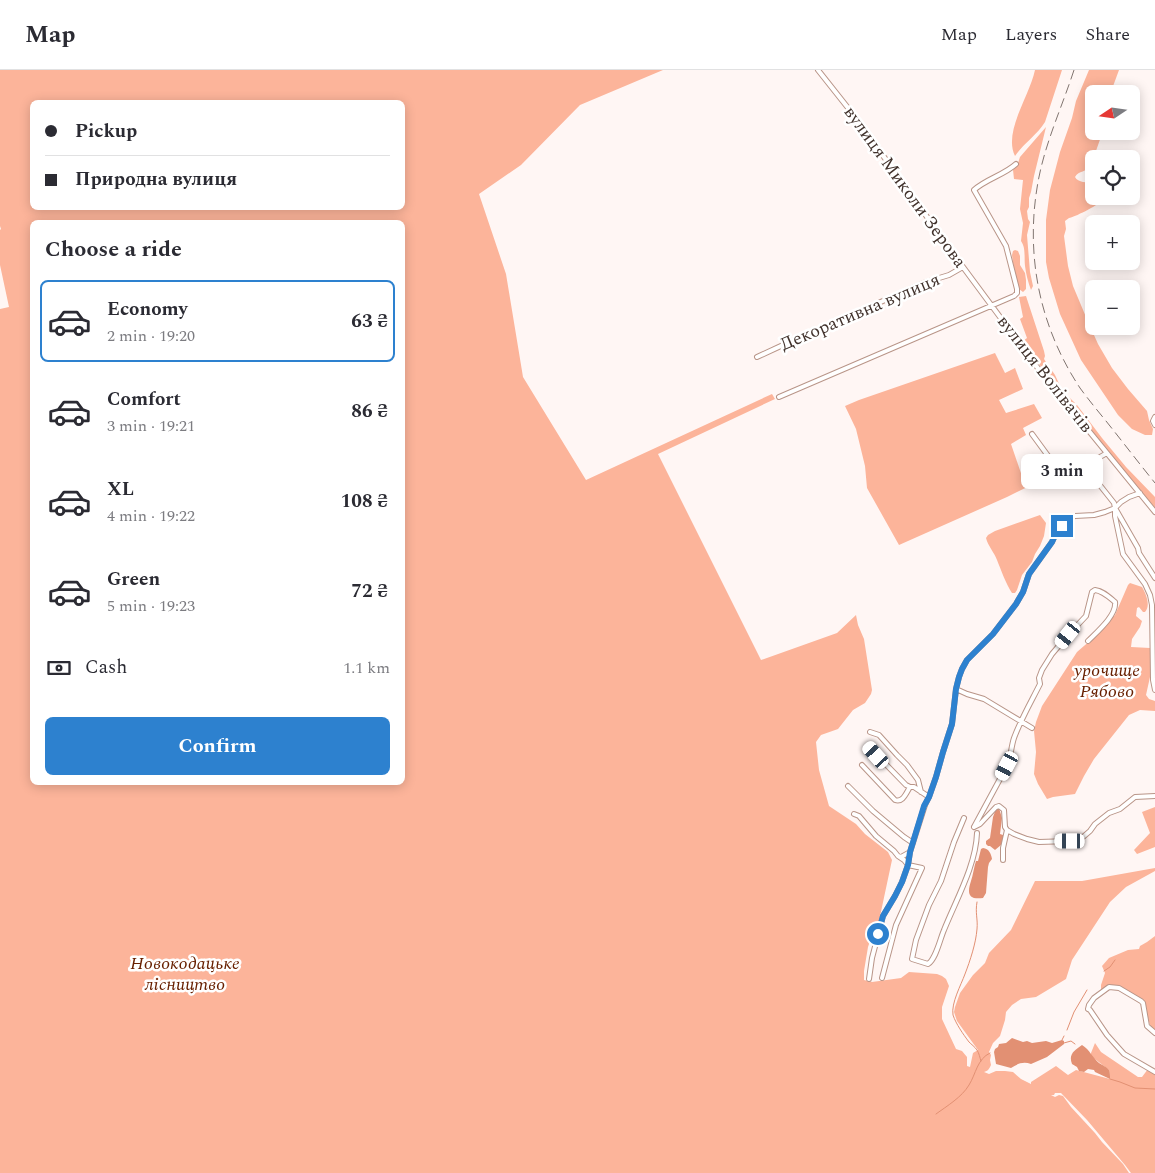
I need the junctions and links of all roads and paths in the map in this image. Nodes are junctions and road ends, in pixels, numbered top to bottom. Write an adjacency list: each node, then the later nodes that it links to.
1 (818, 70): 3 (street, вулиця Миколи Зерова)
2 (1016, 164): 4 (street)
3 (963, 267): 4 (street, вулиця Миколи Зерова); 5 (street, Декоративна вулиця)
4 (992, 305): 6 (street); 10 (street, вулиця Волівачів)
5 (757, 358)
6 (780, 397)
7 (1155, 417): 8 (street)
8 (1155, 425)
9 (1032, 434): 11 (street)
10 (1107, 453): 11 (street); 12 (street, вулиця Волівачів)
11 (1086, 466): 13 (street)
12 (1140, 493): 13 (street); 14 (street, вулиця Волівачів)
13 (1115, 508): 15 (street); 17 (street); 18 (street)
14 (1155, 512)
15 (1155, 578)
16 (1088, 641): 19 (street)
17 (956, 689): 19 (street); 28 (street)
18 (1155, 690)
19 (1020, 721): 20 (street); 31 (street)
20 (1032, 728)
21 (870, 732): 26 (street)
22 (869, 747): 25 (street)
23 (862, 765): 25 (street)
24 (848, 786): 33 (street)
25 (910, 787): 26 (street)
26 (921, 792): 28 (street)
27 (1155, 796): 31 (street)
28 (929, 797): 33 (street)
29 (854, 814): 35 (street)
30 (964, 818): 32 (street)
31 (1007, 830): 36 (street)
32 (977, 834)
33 (913, 843): 34 (street)
34 (910, 852): 35 (street); 37 (street)
35 (898, 856): 37 (street)
36 (1003, 860)
37 (908, 865): 38 (street); 39 (street)
38 (882, 978)
39 (869, 979)
40 (1155, 1033): 41 (street)
41 (1155, 1072)

